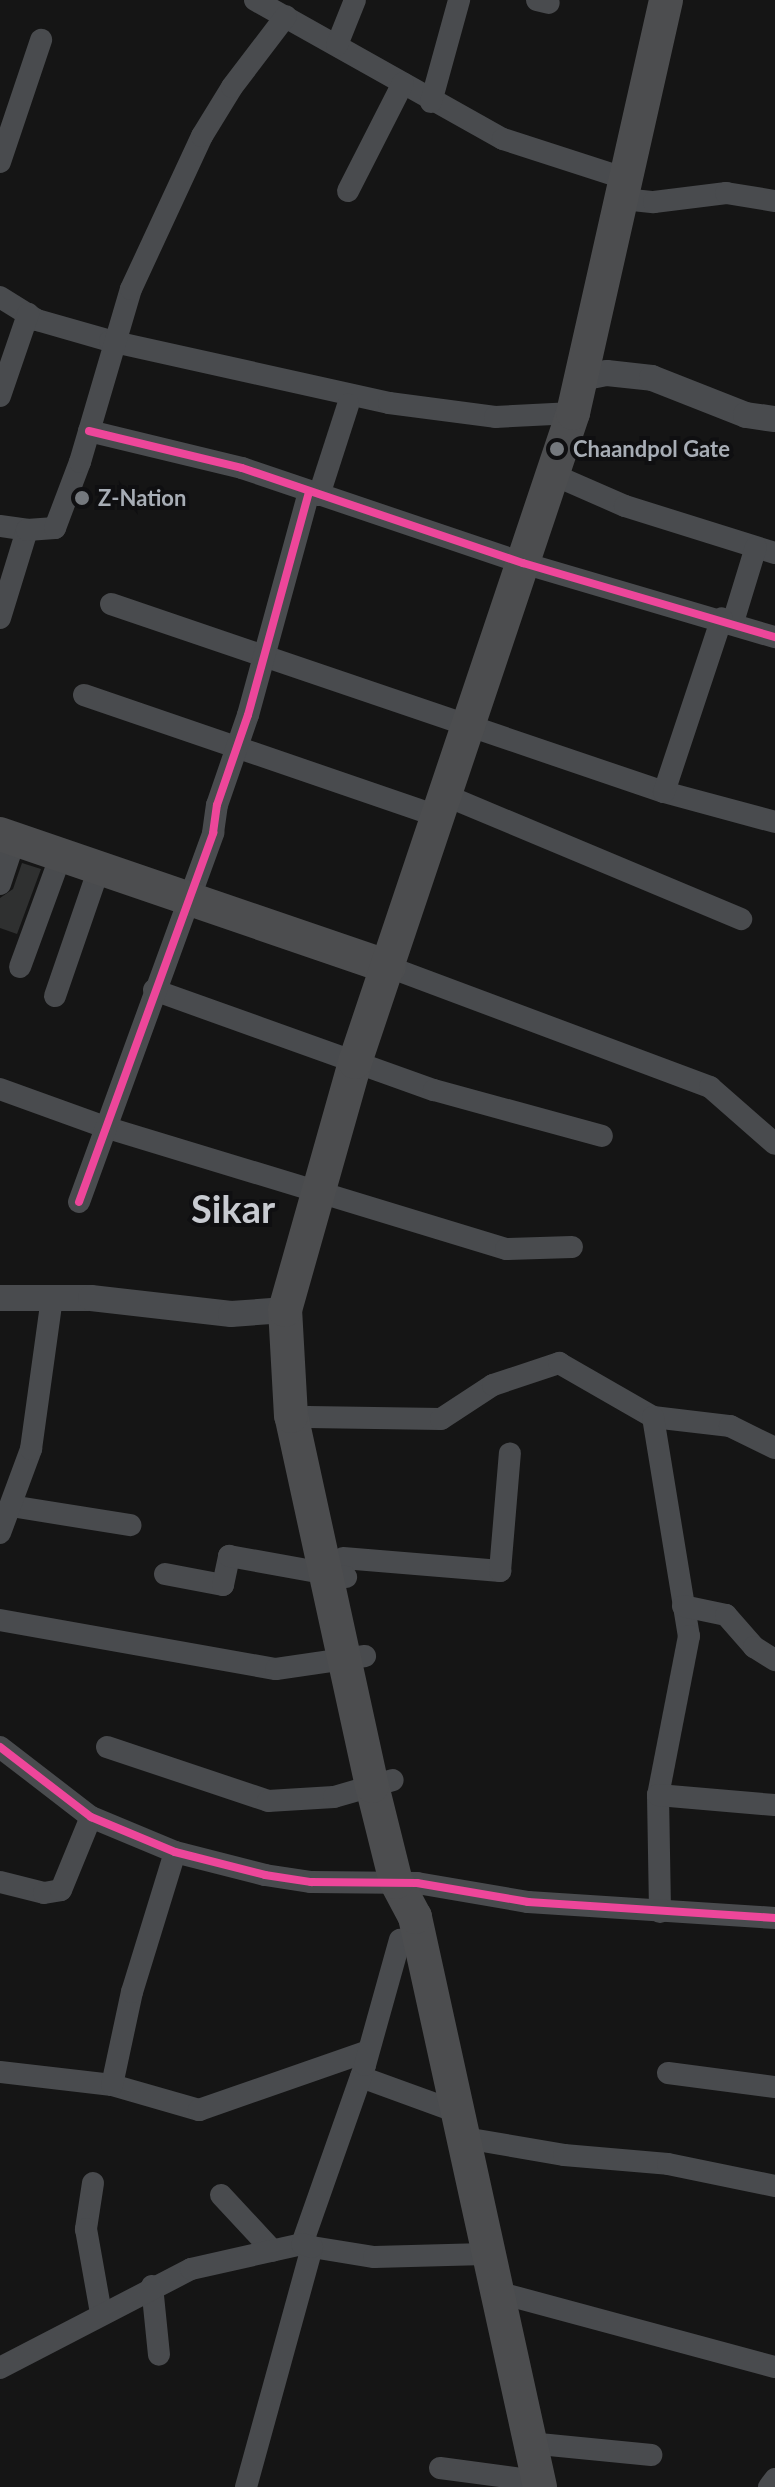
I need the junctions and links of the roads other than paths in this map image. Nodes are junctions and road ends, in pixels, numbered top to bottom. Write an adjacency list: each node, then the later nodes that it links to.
1 (255, 0): 5 (street)
2 (355, 0): 7 (street)
3 (459, 0): 9 (street)
4 (666, 0): 11 (main road)
5 (286, 16): 7 (street); 16 (street)
6 (41, 40): 10 (street)
7 (337, 45): 8 (street)
8 (403, 83): 9 (street); 12 (street)
9 (431, 102): 11 (street)
10 (0, 162)
11 (625, 189): 13 (street); 17 (main road)
12 (348, 191)
13 (775, 201)
14 (0, 297): 15 (street)
15 (28, 314): 16 (street); 18 (street)
16 (116, 342): 20 (street); 22 (street)
17 (581, 378): 20 (main road); 21 (street)
18 (0, 396)
19 (348, 405): 24 (street)
20 (573, 413): 23 (main road)
21 (775, 419)
22 (89, 431): 24 (street); 26 (street)
23 (554, 475): 27 (street); 28 (main road)
24 (314, 494): 28 (street); 33 (street)
25 (0, 526): 26 (street)
26 (27, 530): 30 (street)
27 (765, 550): 31 (street)
28 (523, 563): 31 (street); 35 (main road)
29 (111, 604): 33 (street)
30 (0, 618)
31 (728, 620): 32 (street); 37 (street)
32 (775, 637)
33 (265, 657): 35 (street); 36 (street)
34 (84, 695): 36 (street)
35 (468, 725): 37 (street); 38 (main road)
36 (235, 747): 38 (street); 44 (street)
37 (664, 792): 39 (street)
38 (443, 806): 45 (street); 47 (main road)
39 (775, 822)
40 (8, 837): 41 (main road); 43 (street)
41 (61, 855): 42 (main road); 46 (street)
42 (99, 868): 44 (main road); 49 (street)
43 (0, 884)
44 (188, 898): 47 (main road); 48 (street)
45 (741, 919)
46 (20, 967)
47 (389, 967): 50 (main road); 54 (street)
48 (154, 990): 50 (street); 52 (street)
49 (55, 996)
50 (355, 1062): 53 (street); 55 (main road)
51 (0, 1089): 52 (street)
52 (108, 1128): 55 (street); 56 (street)
53 (602, 1136)
54 (775, 1144)
55 (317, 1192): 57 (street); 60 (main road)
56 (79, 1202)
57 (572, 1247)
58 (0, 1298): 59 (street)
59 (52, 1298): 60 (street); 66 (street)
60 (285, 1310): 61 (main road)
61 (288, 1366): 62 (main road); 69 (main road)
62 (308, 1417): 63 (street); 69 (main road)
63 (653, 1417): 64 (street); 71 (street)
64 (775, 1448)
65 (510, 1453): 69 (street)
66 (11, 1506): 67 (street); 68 (street)
67 (130, 1525)
68 (0, 1533)
69 (339, 1570): 70 (street); 73 (main road)
70 (165, 1574)
71 (683, 1606): 74 (street); 78 (street)
72 (0, 1620): 73 (street)
73 (356, 1657): 77 (main road)
74 (775, 1660)
75 (107, 1747): 77 (street)
76 (2, 1753): 80 (street)
77 (383, 1783): 83 (main road)
78 (658, 1795): 79 (street); 84 (street)
79 (775, 1805)
80 (91, 1817): 81 (street); 82 (street)
81 (175, 1852): 83 (street); 91 (street)
82 (0, 1882)
83 (406, 1882): 84 (street); 86 (main road)
84 (660, 1912): 85 (street)
85 (775, 1918)
86 (408, 1928): 87 (street); 93 (main road)
87 (368, 2051): 90 (street); 91 (street)
88 (0, 2072): 91 (street)
89 (668, 2073): 92 (street)
90 (361, 2077): 93 (street); 97 (street)
91 (112, 2085)
92 (775, 2087)
93 (462, 2126): 95 (street); 99 (main road)
94 (93, 2183): 102 (street)
95 (775, 2186)
96 (221, 2195): 98 (street)
97 (307, 2246): 98 (street); 99 (street); 111 (street)
98 (273, 2251): 100 (street)
99 (485, 2254): 101 (main road)
100 (152, 2286): 102 (street); 103 (street)
101 (493, 2291): 104 (street); 106 (main road)
102 (101, 2313): 105 (street)
103 (159, 2355)
104 (775, 2367)
105 (0, 2368)
106 (529, 2443): 107 (street); 110 (main road)
107 (651, 2455)
108 (440, 2468): 110 (street)
109 (775, 2479): 112 (street)
110 (539, 2484)
111 (246, 2487)
112 (769, 2487)

